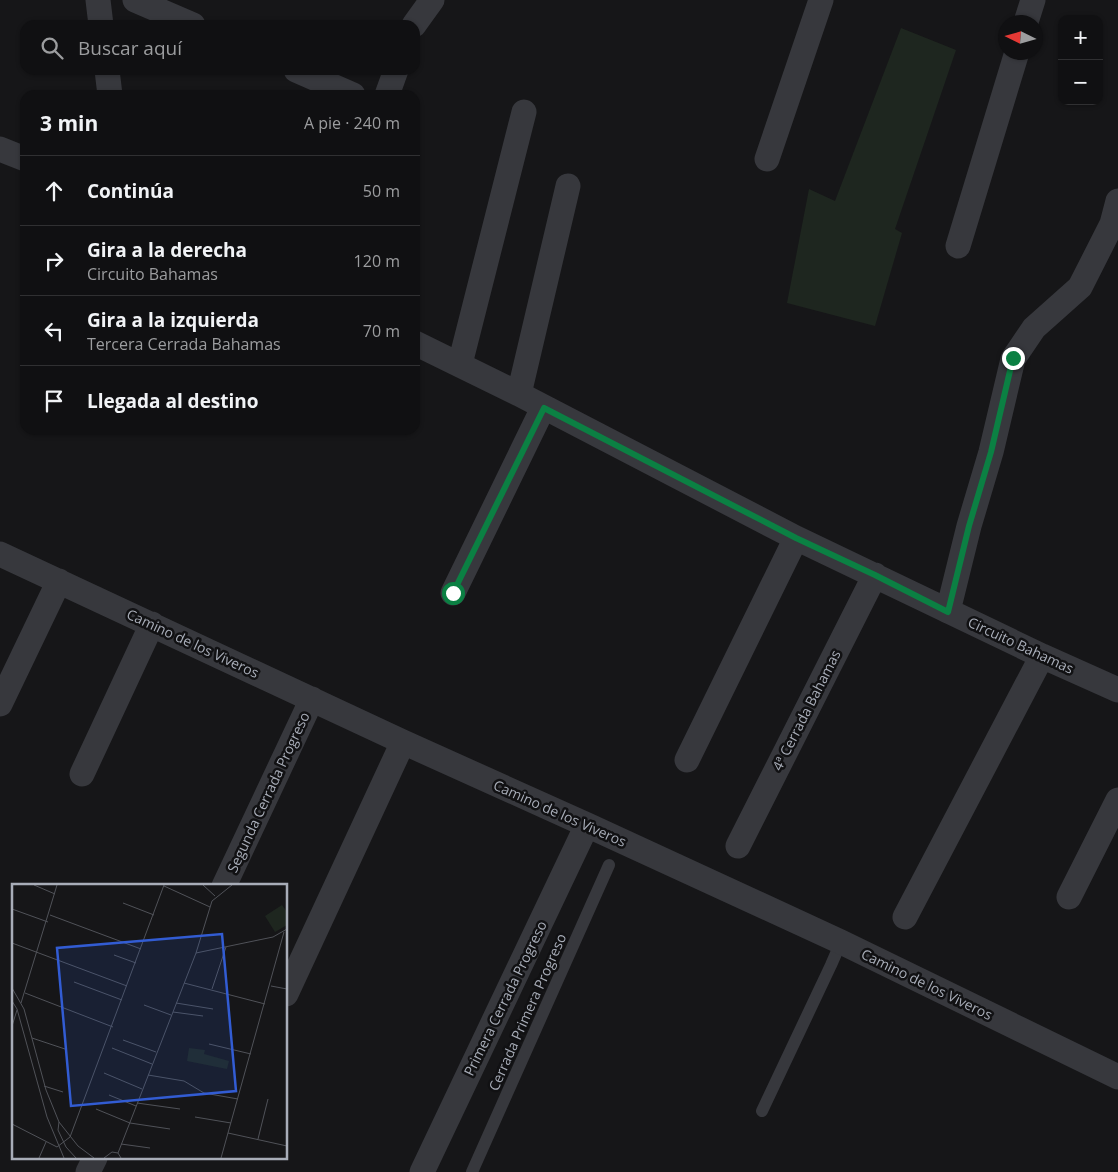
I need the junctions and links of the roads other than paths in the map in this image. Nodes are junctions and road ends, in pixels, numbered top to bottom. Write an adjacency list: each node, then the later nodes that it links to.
1 (98, 0): 7 (street)
2 (135, 0): 8 (street)
3 (432, 0): 9 (street)
4 (821, 0): 20 (street)
5 (1033, 0): 6 (street)
6 (1028, 15)
7 (100, 20)
8 (181, 20)
9 (418, 20)
10 (1015, 60): 23 (street)
11 (108, 75): 14 (street)
12 (307, 75): 15 (street)
13 (394, 75): 16 (street)
14 (109, 90)
15 (342, 90)
16 (389, 90)
17 (524, 112): 25 (street)
18 (0, 149): 19 (street)
19 (20, 156)
20 (767, 159)
21 (568, 186): 26 (street)
22 (1118, 201): 33 (street)
23 (958, 246)
24 (420, 345): 25 (street, Circuito Bahamas)
25 (460, 364): 26 (street, Circuito Bahamas)
26 (519, 394): 27 (street, Circuito Bahamas)
27 (544, 408): 28 (street, Circuito Bahamas); 32 (street)
28 (796, 538): 30 (street, Circuito Bahamas); 40 (street)
29 (0, 554): 31 (street, Camino de los Viveros)
30 (875, 575): 33 (street, Circuito Bahamas); 44 (street, 4ª Cerrada Bahamas)
31 (59, 581): 34 (street, Camino de los Viveros); 38 (street)
32 (453, 593)
33 (948, 612): 35 (street, Circuito Bahamas)
34 (152, 624): 37 (street, Camino de los Viveros); 41 (street)
35 (1042, 656): 36 (street, Circuito Bahamas); 48 (street)
36 (1118, 690)
37 (312, 699): 39 (street, Camino de los Viveros); 46 (street, Segunda Cerrada Progreso)
38 (0, 704)
39 (403, 742): 43 (street, Camino de los Viveros); 50 (street)
40 (687, 760)
41 (82, 774)
42 (1118, 800): 47 (street)
43 (587, 825): 49 (street, Camino de los Viveros); 56 (street, Primera Cerrada Progreso)
44 (738, 846)
45 (609, 865): 54 (lane, Cerrada Primera Progreso)
46 (225, 884)
47 (1069, 897)
48 (905, 917)
49 (841, 942): 51 (street, Camino de los Viveros); 52 (lane)
50 (288, 990)
51 (1118, 1077)
52 (762, 1111)
53 (94, 1160): 55 (street)
54 (477, 1169)
55 (88, 1172)
56 (422, 1172)

